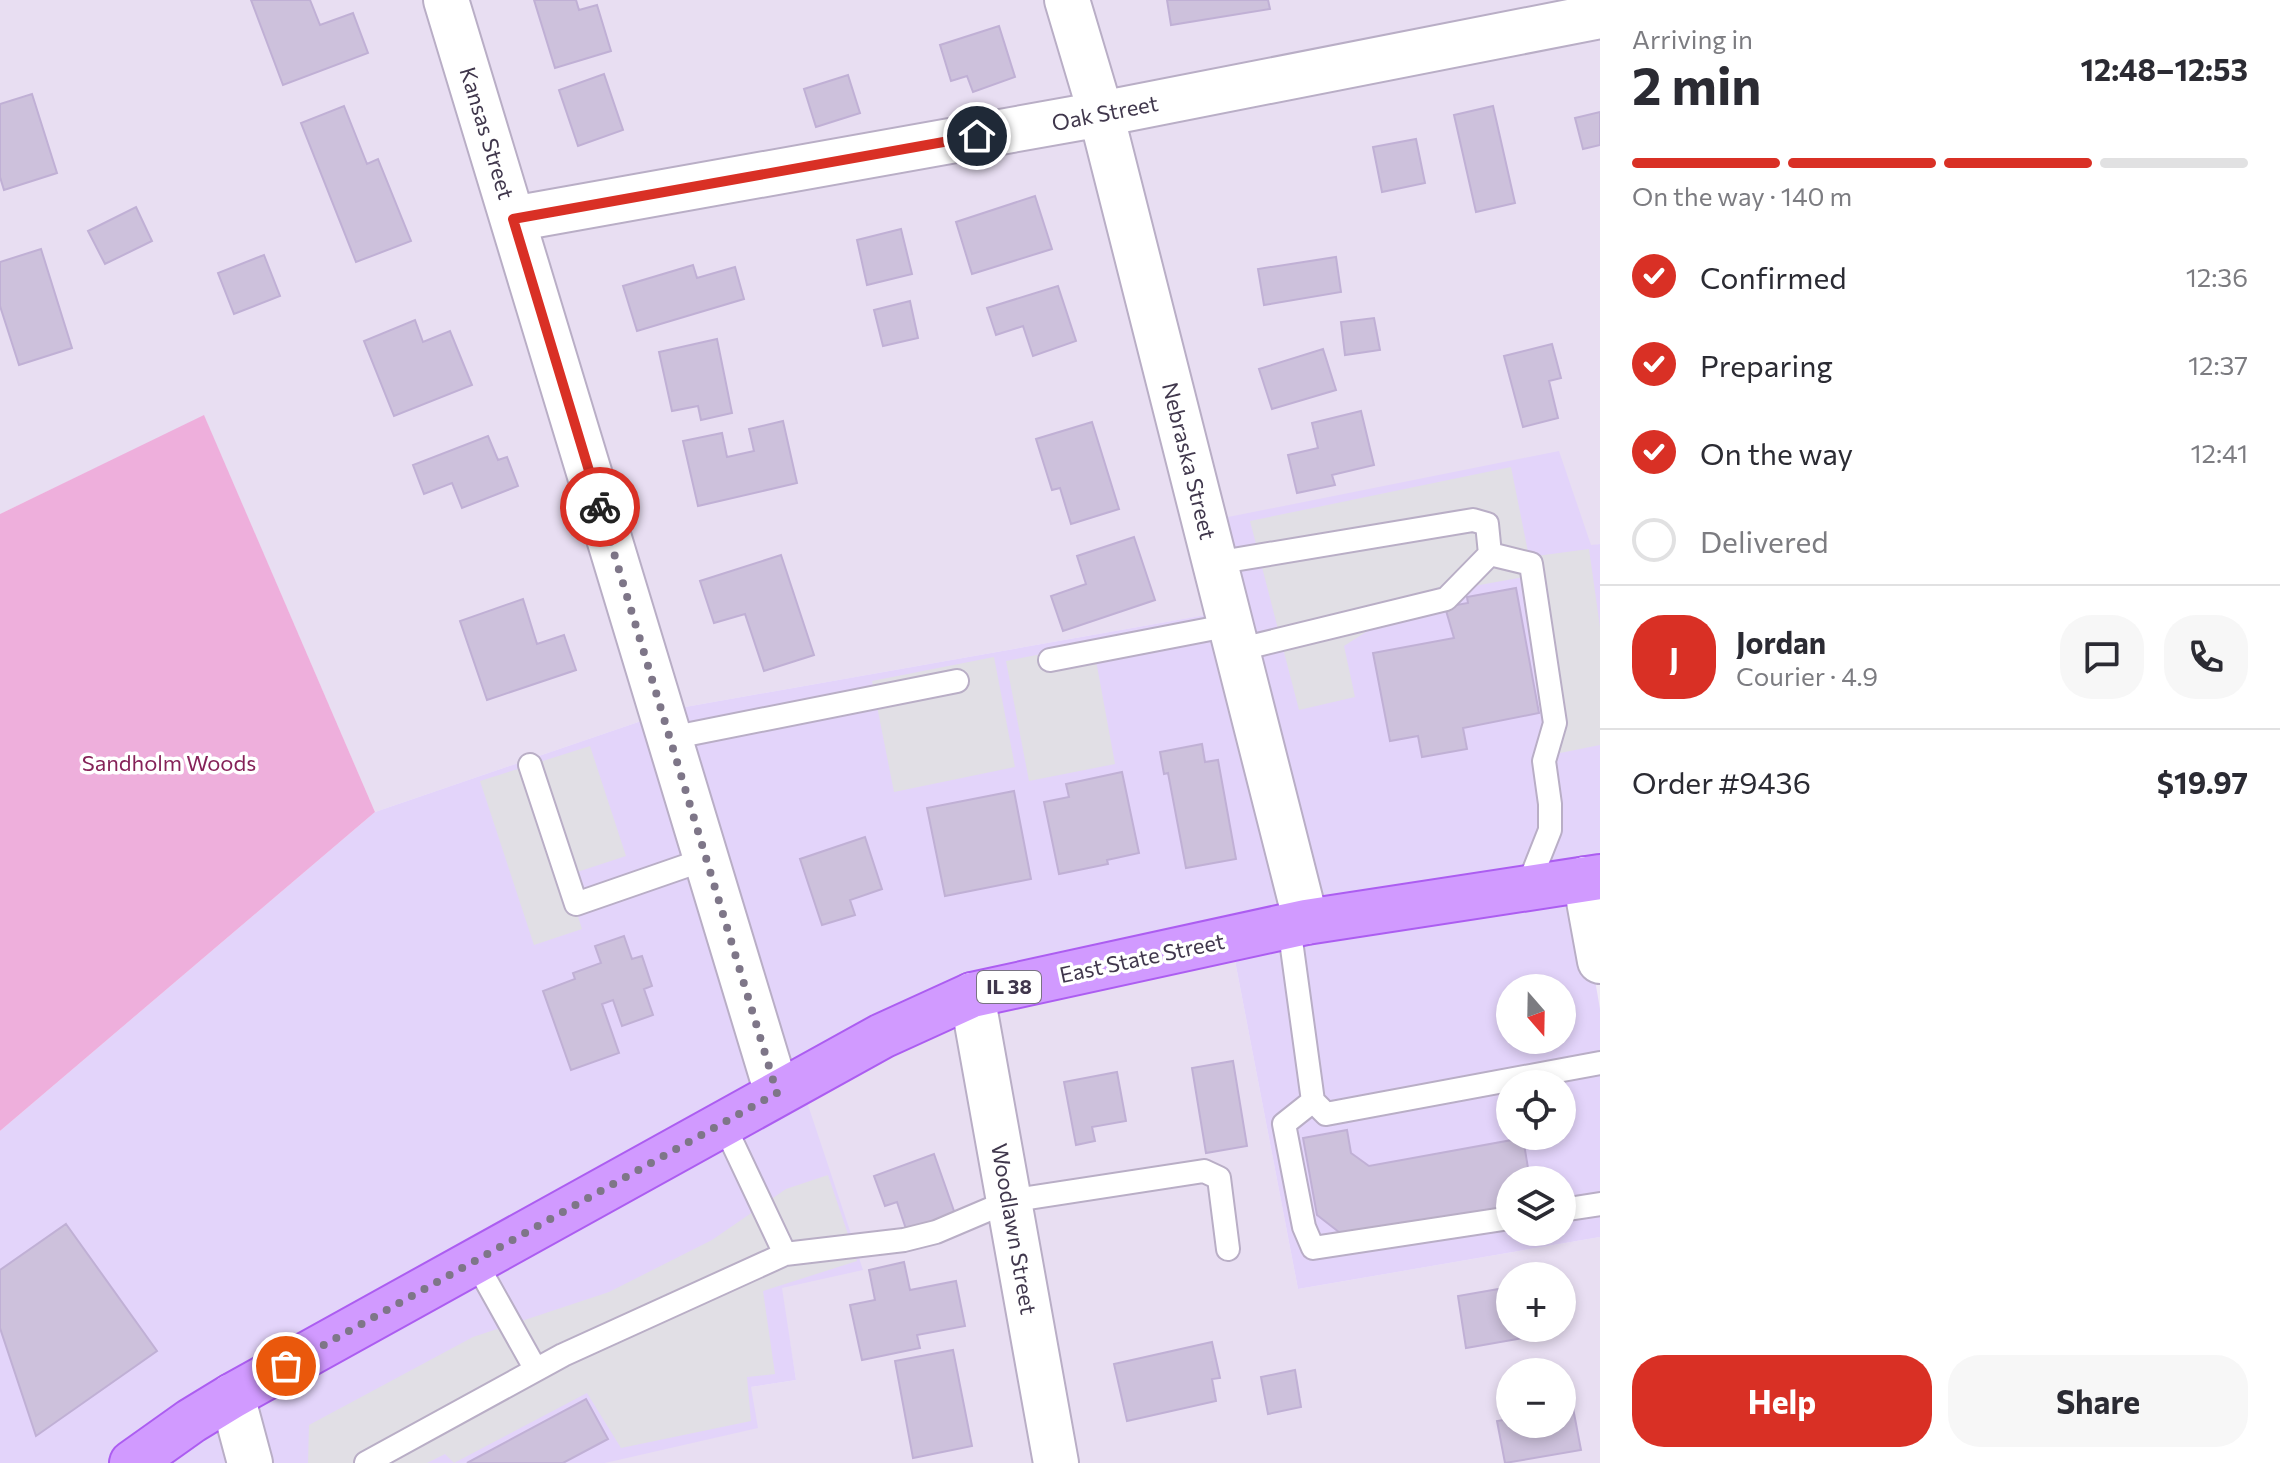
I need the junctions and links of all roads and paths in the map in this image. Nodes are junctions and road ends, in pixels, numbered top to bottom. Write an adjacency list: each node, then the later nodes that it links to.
1 (446, 0): 5 (street, Kansas Street)
2 (1067, 0): 4 (street, Nebraska Street)
3 (1600, 16): 4 (street, Oak Street)
4 (1101, 114): 5 (street, Oak Street); 7 (street, Nebraska Street)
5 (513, 219): 11 (street, Kansas Street)
6 (1490, 554): 7 (lane); 8 (lane); 15 (lane)
7 (1215, 563): 8 (street, Nebraska Street)
8 (1234, 638): 9 (lane); 16 (street, Nebraska Street)
9 (1050, 660)
10 (957, 681): 11 (lane)
11 (670, 738): 13 (street, Kansas Street)
12 (530, 765): 13 (lane)
13 (706, 859): 20 (street, Kansas Street)
14 (1593, 878): 15 (main road, East State Street / IL 38); 17 (street)
15 (1527, 888): 16 (main road, East State Street / IL 38)
16 (1298, 924): 18 (main road, East State Street / IL 38); 21 (lane)
17 (1600, 961)
18 (972, 995): 20 (main road, East State Street / IL 38); 23 (street, Woodlawn Street)
19 (1600, 1063): 21 (lane)
20 (777, 1093): 22 (main road, East State Street / IL 38)
21 (1313, 1101): 26 (lane)
22 (723, 1123): 28 (lane); 29 (main road, East State Street / IL 38)
23 (1009, 1201): 27 (lane); 28 (lane); 35 (street, Woodlawn Street)
24 (1600, 1204): 25 (lane)
25 (1576, 1208)
26 (1496, 1220)
27 (1228, 1249)
28 (785, 1254): 30 (lane)
29 (475, 1261): 30 (lane); 31 (main road, East State Street / IL 38)
30 (536, 1370): 34 (lane)
31 (232, 1396): 32 (main road, East State Street / IL 38); 33 (street)
32 (132, 1463)
33 (250, 1463)
34 (366, 1463)
35 (1056, 1463)

